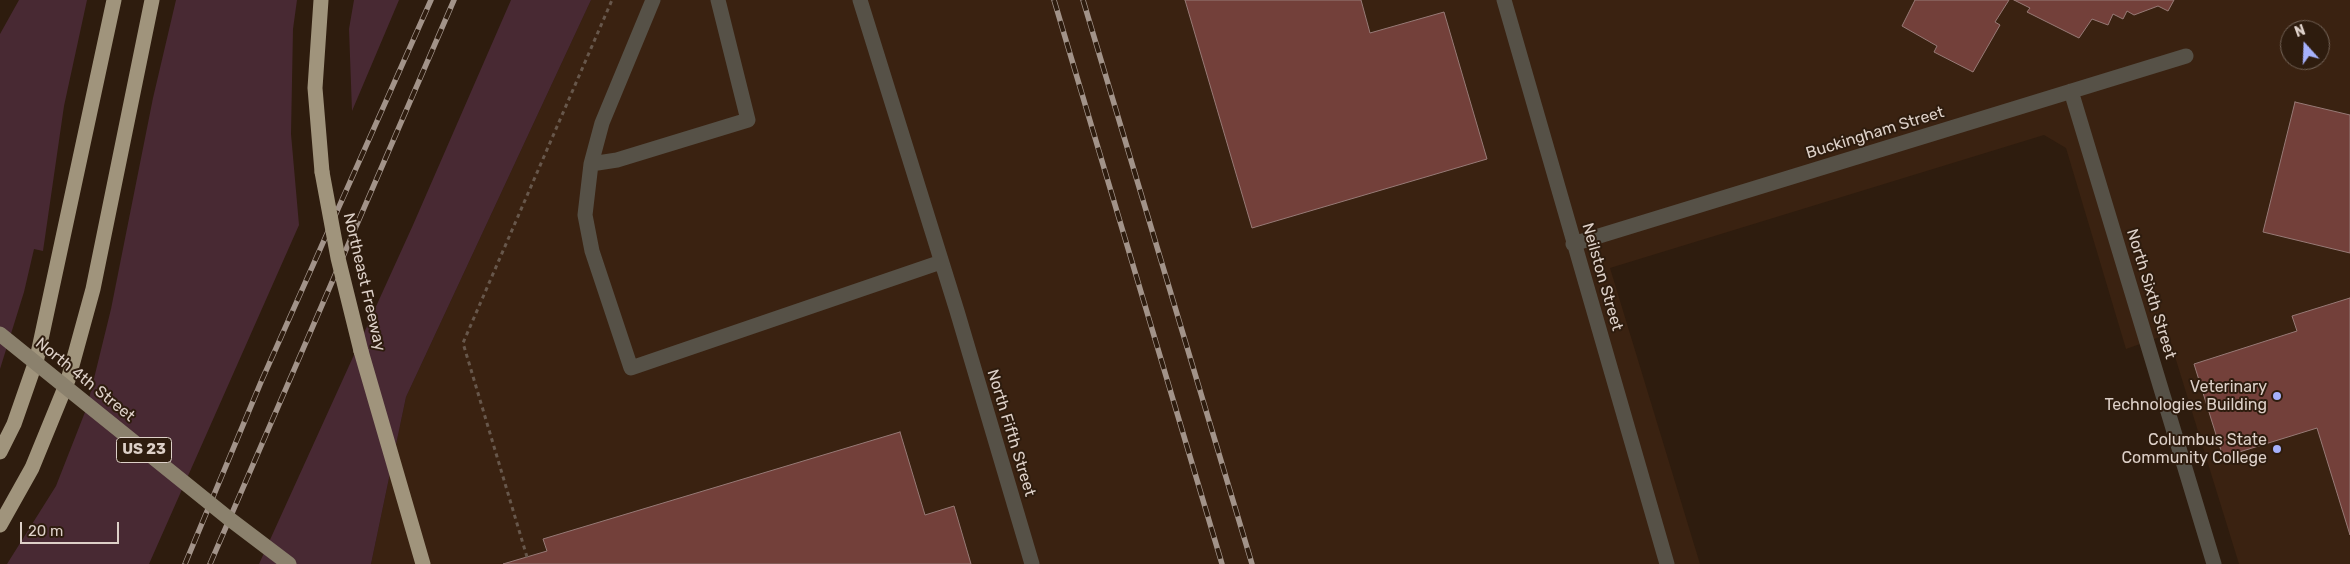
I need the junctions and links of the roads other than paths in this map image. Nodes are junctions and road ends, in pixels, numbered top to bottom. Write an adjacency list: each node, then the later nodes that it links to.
1 (114, 0): 14 (highway)
2 (152, 0): 15 (highway)
3 (321, 0): 17 (highway, Northeast Freeway, bridge)
4 (653, 0): 10 (street)
5 (718, 0): 10 (street)
6 (860, 0): 12 (street, North Fifth Street)
7 (1504, 0): 11 (street, Neilston Street)
8 (2186, 56): 9 (street, Buckingham Street)
9 (2071, 91): 11 (street, Buckingham Street); 20 (street, North Sixth Street)
10 (592, 164): 12 (street)
11 (1574, 244): 19 (street, Neilston Street)
12 (942, 262): 18 (street, North Fifth Street)
13 (0, 334): 16 (main road, North 4th Street / US 23, bridge)
14 (0, 452)
15 (0, 525)
16 (289, 564)
17 (423, 564)
18 (1032, 564)
19 (1667, 564)
20 (2214, 564)

